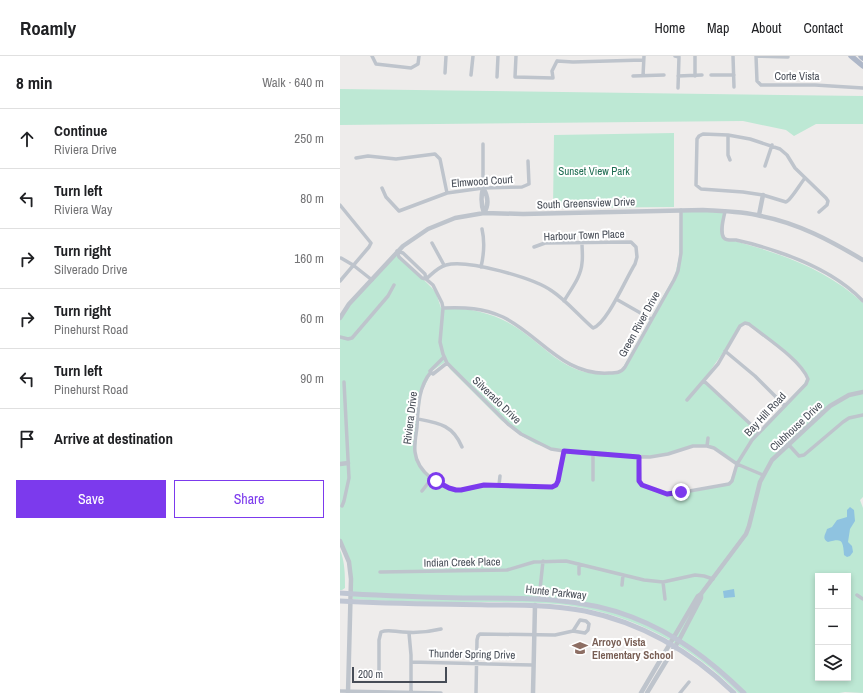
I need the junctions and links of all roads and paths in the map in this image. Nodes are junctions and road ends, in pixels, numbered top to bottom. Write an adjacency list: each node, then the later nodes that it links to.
1 (372, 56): 2 (street)
2 (419, 56)
3 (446, 56): 18 (street)
4 (472, 56): 19 (street)
5 (498, 56): 28 (street)
6 (516, 56): 16 (street)
7 (554, 56): 16 (street)
8 (675, 56): 26 (street)
9 (695, 56): 27 (street)
10 (733, 56): 23 (street)
11 (756, 56): 12 (street, Corte Vista); 31 (street, Corte Vista)
12 (764, 56): 14 (street, Corte Vista)
13 (851, 56): 17 (main road)
14 (788, 57)
15 (644, 58): 16 (street); 25 (street)
16 (557, 61)
17 (863, 66)
18 (445, 73)
19 (471, 75)
20 (664, 75): 25 (street)
21 (702, 75): 27 (street)
22 (711, 75): 23 (street)
23 (734, 75): 29 (street)
24 (633, 76): 25 (street)
25 (643, 76)
26 (678, 76): 27 (street); 30 (street)
27 (695, 76)
28 (497, 77)
29 (734, 86)
30 (678, 88)
31 (863, 88)
32 (728, 135): 34 (street); 36 (street); 43 (street)
33 (483, 144): 41 (street)
34 (772, 145): 38 (street); 39 (street)
35 (356, 158): 42 (street)
36 (730, 160)
37 (528, 161): 41 (street, Elmwood Court)
38 (765, 166)
39 (805, 178): 43 (street); 47 (street)
40 (382, 188): 42 (street, Elmwood Court)
41 (484, 188): 42 (street, Elmwood Court); 48 (street)
42 (447, 193)
43 (763, 195): 49 (street)
44 (340, 207): 57 (street)
45 (681, 210): 46 (street, South Greensview Drive); 48 (street, South Greensview Drive); 69 (street, Green River Drive)
46 (725, 211): 49 (street, South Greensview Drive); 66 (street)
47 (819, 212)
48 (484, 213): 54 (street, South Greensview Drive)
49 (759, 215): 56 (street, South Greensview Drive)
50 (482, 229): 59 (street)
51 (432, 243): 58 (street)
52 (582, 243): 53 (street, Harbour Town Place); 64 (street, Harbour Town Place); 65 (street)
53 (534, 247)
54 (397, 251): 60 (street, Silverado Drive); 61 (street, South Greensview Drive)
55 (341, 258): 57 (street)
56 (863, 260)
57 (353, 265): 61 (street); 62 (street)
58 (444, 265): 59 (street); 60 (street)
59 (481, 267): 65 (street)
60 (426, 279): 67 (street, Silverado Drive)
61 (372, 280): 68 (street, South Greensview Drive)
62 (340, 281)
63 (394, 286): 70 (street)
64 (616, 299): 65 (street); 69 (street)
65 (564, 301)
66 (863, 301)
67 (443, 308): 69 (street, Green River Drive); 72 (street, Silverado Drive)
68 (340, 318)
69 (651, 319)
70 (340, 337)
71 (725, 352): 75 (street); 79 (street); 79 (street, Bay Hill Road)
72 (444, 358): 73 (street, Silverado Drive); 74 (street, Riviera Drive)
73 (447, 363): 74 (street); 87 (street, Silverado Drive)
74 (432, 372): 81 (street, Riviera Drive)
75 (704, 381): 78 (street); 82 (street)
76 (344, 382): 91 (street)
77 (863, 392): 84 (street, Clubhouse Drive)
78 (687, 400)
79 (785, 406): 82 (street, Bay Hill Road)
80 (863, 415): 84 (street)
81 (418, 419): 86 (street); 95 (street, Riviera Drive)
82 (759, 432): 92 (street, Bay Hill Road)
83 (708, 438): 85 (street)
84 (788, 444): 93 (street, Clubhouse Drive)
85 (707, 446): 89 (street, Silverado Drive); 92 (street)
86 (462, 447)
87 (564, 451): 88 (street, Silverado Drive); 97 (street, Riviera Drive)
88 (593, 454): 89 (street, Silverado Drive); 96 (street)
89 (639, 457): 92 (street, Bay Hill Road)
90 (340, 464): 91 (street)
91 (348, 464): 99 (street)
92 (737, 464): 93 (street)
93 (763, 475): 106 (street, Clubhouse Drive)
94 (500, 476): 97 (street)
95 (432, 478): 97 (street, Riviera Drive); 98 (street)
96 (593, 480)
97 (499, 485)
98 (422, 491)
99 (342, 506)
100 (340, 541): 110 (street)
101 (544, 561): 102 (street, Indian Creek Place); 103 (street, Indian Creek Place); 112 (street)
102 (579, 564): 104 (street); 105 (street, Indian Creek Place)
103 (380, 572)
104 (579, 574)
105 (624, 575): 107 (street, Indian Creek Place); 108 (street)
106 (713, 579): 107 (street, Indian Creek Place); 122 (street, Clubhouse Drive)
107 (663, 582): 113 (street)
108 (622, 585)
109 (340, 593): 110 (main road, Hunte Parkway)
110 (351, 594): 112 (main road, Hunte Parkway); 116 (street)
111 (858, 594): 114 (street)
112 (539, 599): 122 (main road, Hunte Parkway)
113 (665, 599)
114 (863, 599)
115 (340, 601): 116 (main road, Hunte Parkway)
116 (350, 602): 117 (main road, Hunte Parkway); 130 (street)
117 (535, 605): 121 (street); 123 (main road, Hunte Parkway)
118 (441, 629): 120 (street)
119 (573, 631): 119 (street); 121 (street)
120 (409, 632): 124 (street); 127 (street)
121 (534, 634): 125 (street); 126 (street)
122 (676, 638): 123 (street, Clubhouse Drive); 139 (main road, Hunte Parkway)
123 (672, 645): 135 (street, Clubhouse Drive); 136 (street, Clubhouse Drive); 138 (main road, Hunte Parkway)
124 (411, 662): 125 (street, Thunder Spring Drive); 131 (street)
125 (476, 663): 126 (street, Thunder Spring Drive); 133 (street)
126 (533, 665): 134 (street)
127 (379, 674)
128 (689, 682): 137 (street)
129 (340, 691): 130 (street)
130 (348, 692): 131 (street)
131 (411, 692): 132 (street)
132 (441, 693)
133 (476, 693)
134 (533, 693)
135 (641, 693)
136 (648, 693)
137 (680, 693)
138 (734, 693)
139 (744, 693)

